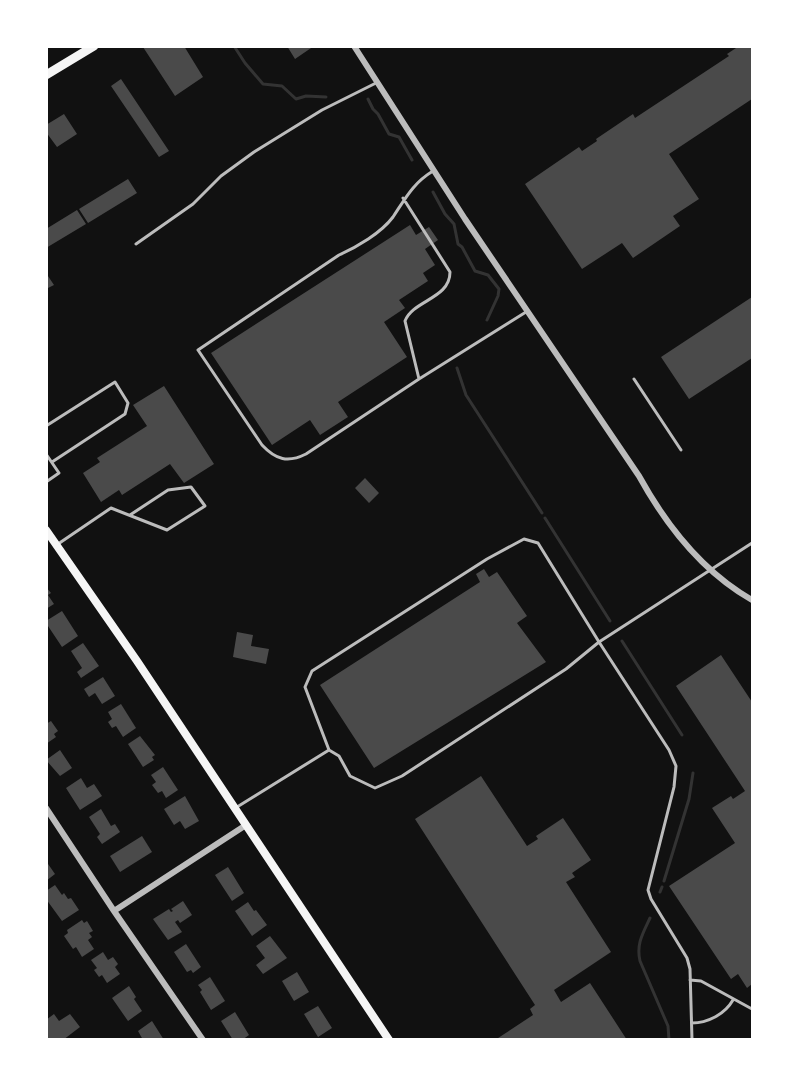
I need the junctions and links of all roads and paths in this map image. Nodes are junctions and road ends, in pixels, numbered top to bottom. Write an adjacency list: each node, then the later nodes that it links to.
1 (94, 46): 3 (main road)
2 (354, 46): 4 (street)
3 (46, 75)
4 (376, 83): 5 (street); 7 (lane)
5 (434, 170): 6 (lane); 8 (street)
6 (403, 198): 9 (lane); 9 (lane)
7 (136, 244)
8 (528, 311): 9 (lane); 20 (street)
9 (419, 379)
10 (634, 379): 12 (lane)
11 (46, 426): 14 (lane)
12 (681, 450)
13 (46, 454): 14 (lane)
14 (52, 462): 15 (lane)
15 (46, 482)
16 (130, 515): 16 (lane); 19 (lane)
17 (46, 530): 19 (main road)
18 (753, 543): 20 (lane)
19 (57, 545): 25 (main road)
20 (709, 569): 21 (street); 22 (lane)
21 (753, 600)
22 (599, 642): 23 (lane); 23 (lane); 28 (lane)
23 (329, 750): 25 (lane)
24 (46, 808): 27 (street)
25 (235, 808): 26 (main road)
26 (246, 825): 27 (street); 33 (main road)
27 (114, 910): 32 (street)
28 (690, 980): 29 (lane); 31 (lane)
29 (733, 1000): 30 (lane); 31 (lane)
30 (753, 1010)
31 (692, 1023): 34 (lane)
32 (203, 1040)
33 (388, 1040)
34 (692, 1040)

